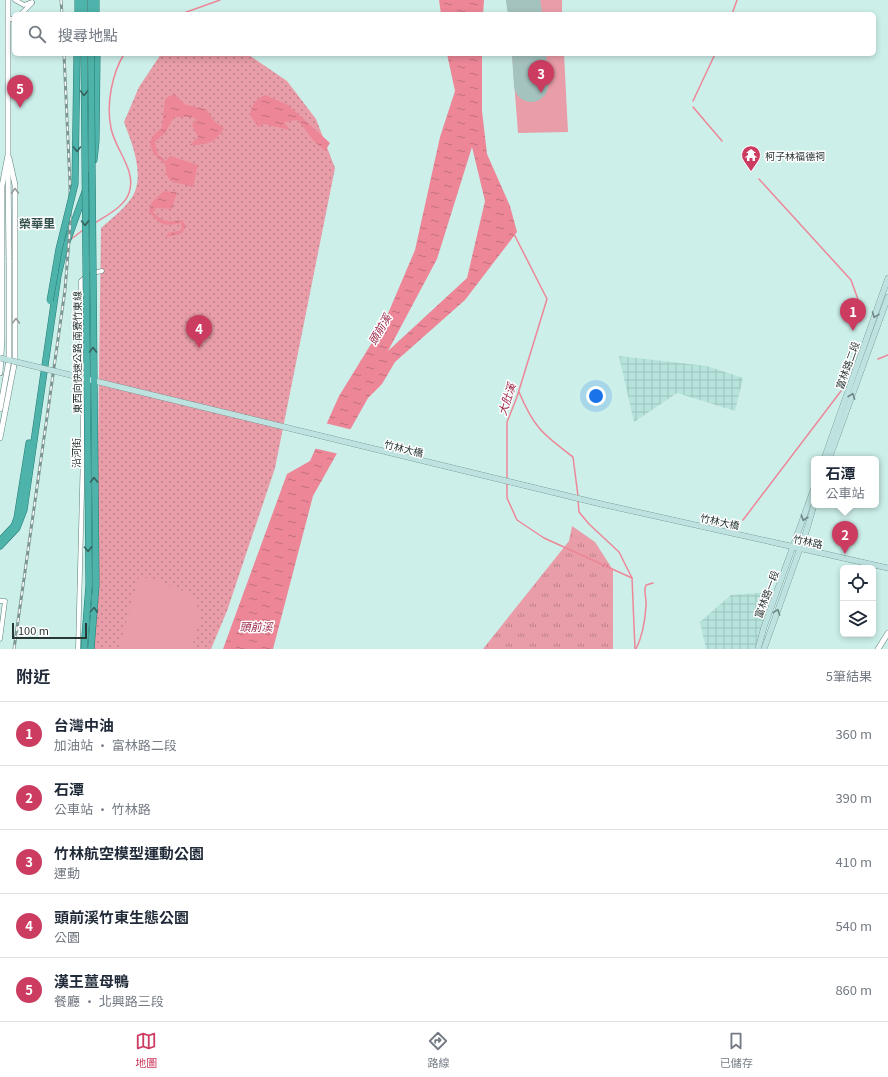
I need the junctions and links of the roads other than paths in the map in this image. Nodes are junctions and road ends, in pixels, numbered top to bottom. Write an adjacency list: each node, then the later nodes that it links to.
1 (8, 0): 13 (street)
2 (15, 0): 7 (street)
3 (78, 0): 9 (highway)
4 (84, 0): 10 (highway)
5 (91, 0): 11 (highway)
6 (96, 0): 12 (highway)
7 (33, 1): 8 (street)
8 (23, 12)
9 (78, 12)
10 (84, 12)
11 (91, 12)
12 (96, 12)
13 (8, 19): 14 (street); 19 (street)
14 (12, 19)
15 (77, 56): 30 (highway, one-way to 30, bridge)
16 (84, 56): 46 (highway, 東西向快速公路 南寮竹東線, one-way to 46, bridge)
17 (90, 56): 47 (highway, 東西向快速公路 南寮竹東線, one-way to 17, bridge)
18 (97, 56): 30 (highway, bridge)
19 (8, 155): 22 (street); 23 (street, one-way to 19); 28 (street, bridge)
20 (102, 271): 45 (street, 沿河街)
21 (888, 278): 25 (main road, 富林路二段, one-way to 25)
22 (1, 284): 23 (street); 27 (street)
23 (16, 284): 28 (street, one-way to 23)
24 (888, 297): 26 (main road, 富林路二段)
25 (862, 348): 26 (street); 33 (main road, 富林路二段)
26 (868, 351): 34 (main road, 富林路二段, one-way to 26)
27 (1, 359): 28 (main road, 竹林大橋, bridge); 29 (street)
28 (12, 360): 31 (street); 32 (street); 38 (main road, 竹林大橋, bridge)
29 (0, 373)
30 (39, 385): 37 (highway); 39 (highway)
31 (0, 409)
32 (0, 438)
33 (825, 456)
34 (830, 456)
35 (811, 499): 40 (main road, one-way to 40)
36 (813, 508): 40 (main road)
37 (0, 541)
38 (772, 542): 40 (main road, 竹林路)
39 (0, 546)
40 (797, 548): 41 (main road, 竹林路); 48 (main road, 富林路一段); 49 (main road, 富林路一段, one-way to 40)
41 (888, 568)
42 (0, 601): 44 (street)
43 (888, 633): 50 (street)
44 (0, 639)
45 (78, 649)
46 (84, 649)
47 (91, 649)
48 (758, 649)
49 (764, 649)
50 (878, 649)

